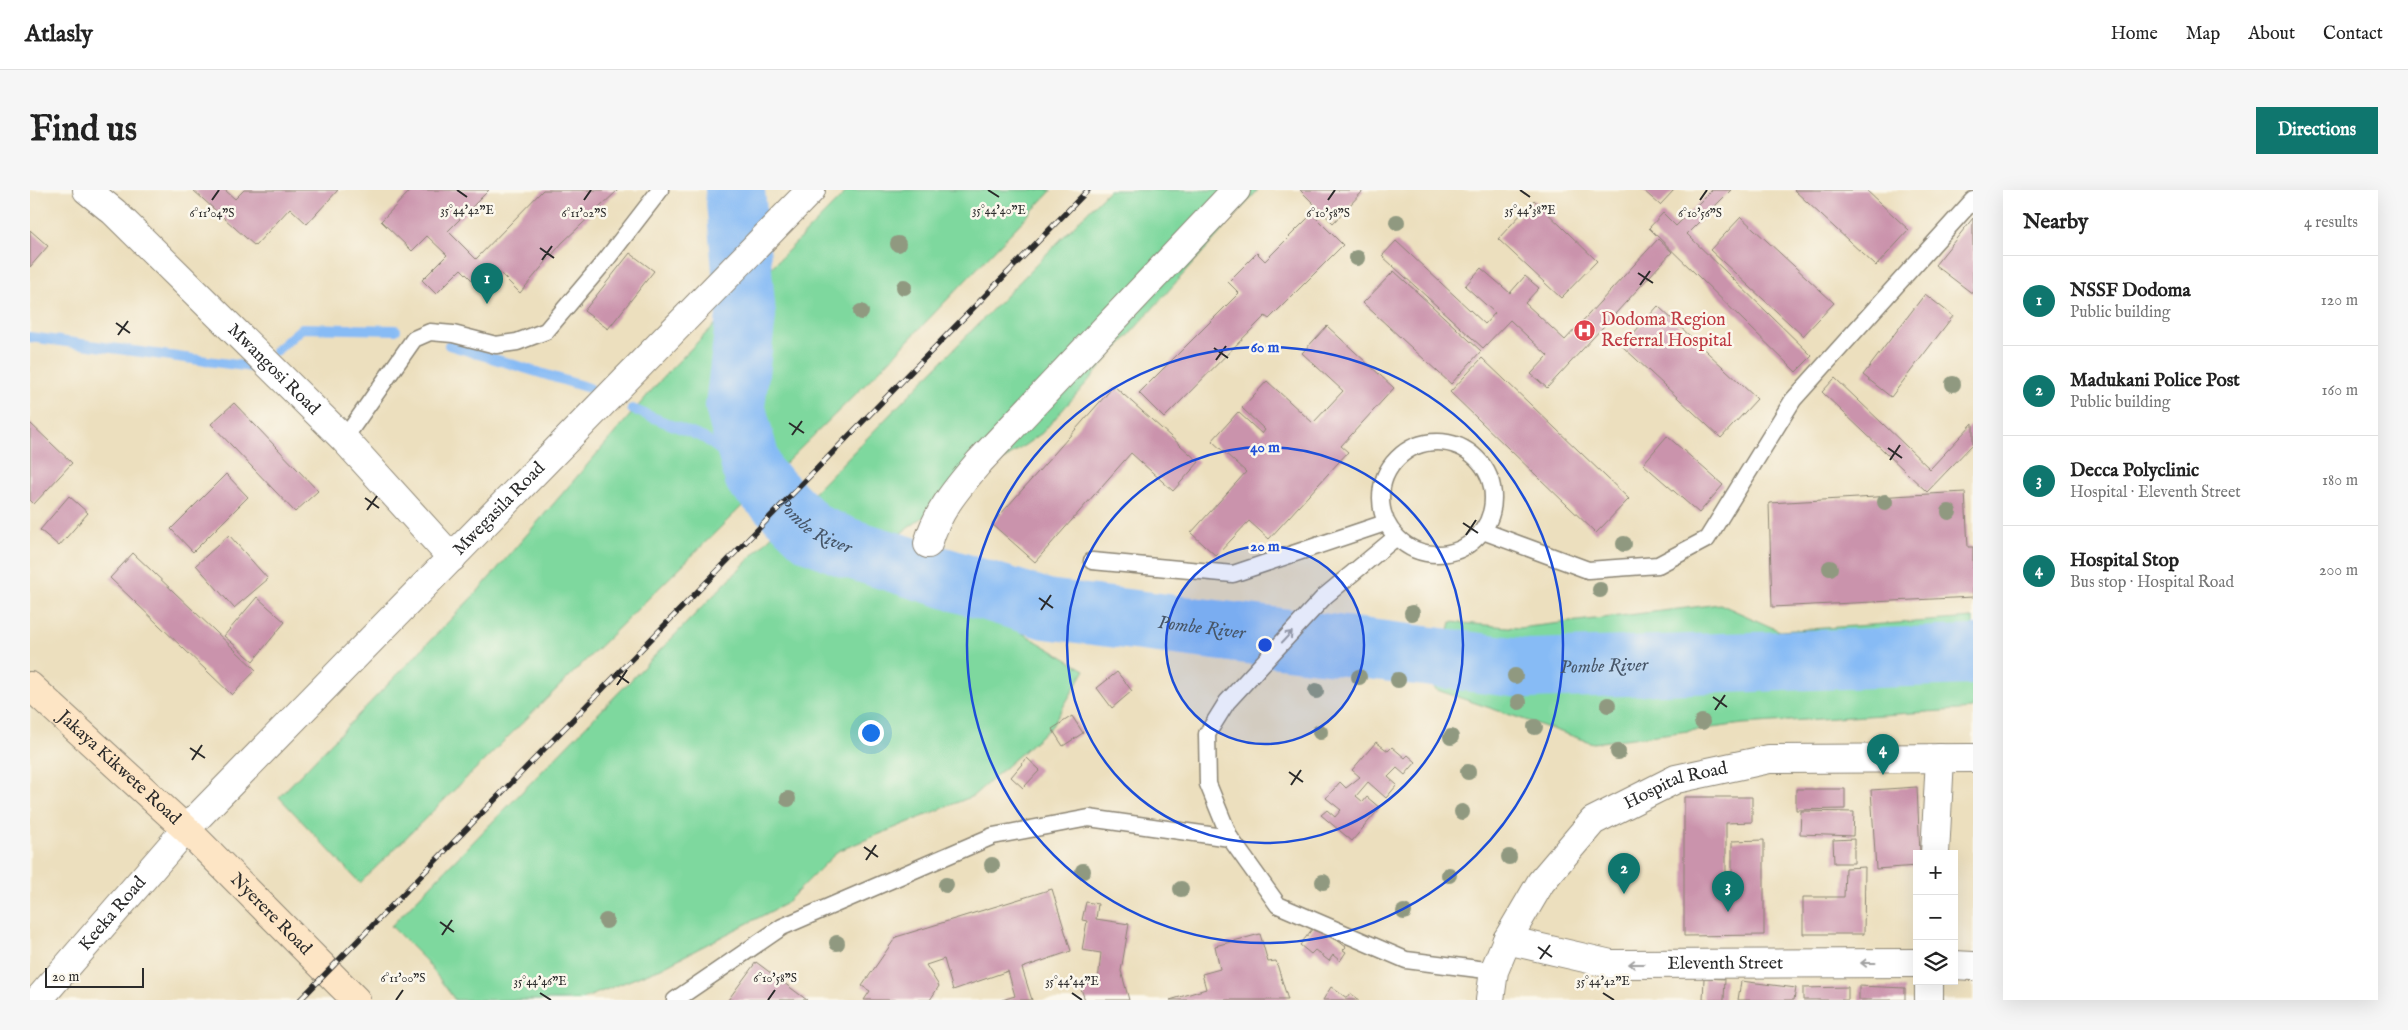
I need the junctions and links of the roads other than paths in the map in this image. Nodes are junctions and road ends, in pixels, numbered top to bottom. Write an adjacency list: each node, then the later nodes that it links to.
1 (87, 190): 6 (street, Mwangosi Road)
2 (660, 190): 6 (lane)
3 (811, 190): 11 (street, Mwegasila Road)
4 (1236, 190): 10 (street)
5 (1973, 200): 8 (lane)
6 (344, 439): 11 (street, Mwangosi Road)
7 (1385, 522): 8 (lane); 9 (lane); 12 (lane)
8 (1483, 531): 9 (lane)
9 (1395, 538): 17 (lane, one-way to 9)
10 (928, 544)
11 (452, 558): 16 (street, Mwegasila Road)
12 (1092, 561)
13 (30, 686): 16 (main road, Jakaya Kikwete Road)
14 (1940, 758): 15 (street, Hospital Road); 18 (street); 19 (street, Hospital Road)
15 (1973, 758)
16 (186, 829): 25 (street, Keeka Road); 26 (main road, Nyerere Road)
17 (1230, 838): 23 (lane); 27 (lane)
18 (1935, 850)
19 (1507, 940): 20 (street, Eleventh Street, one-way to 19); 23 (street, Hospital Road)
20 (1913, 963)
21 (1958, 965): 22 (street)
22 (1973, 966)
23 (1494, 971): 28 (street, Hospital Road)
24 (1929, 985): 29 (street)
25 (38, 1000)
26 (356, 1000)
27 (675, 1000)
28 (1490, 1000)
29 (1929, 1000)

